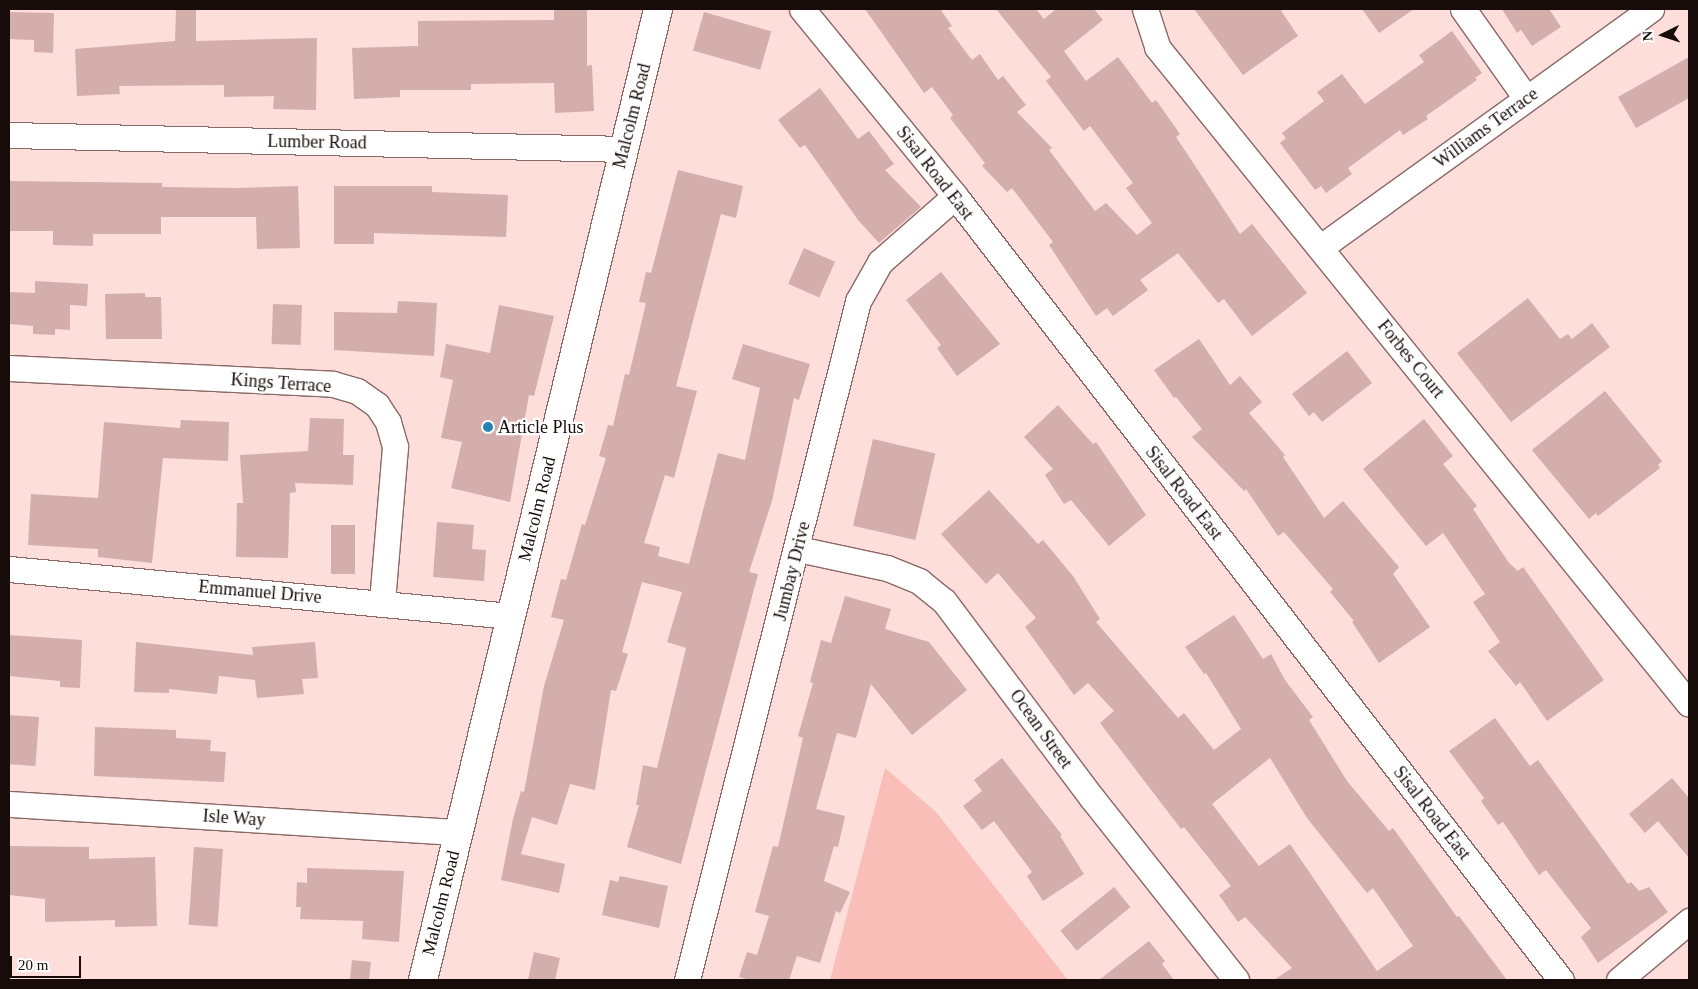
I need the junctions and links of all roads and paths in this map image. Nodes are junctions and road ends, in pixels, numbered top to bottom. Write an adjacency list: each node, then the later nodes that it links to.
1 (658, 9): 8 (street, Malcolm Road)
2 (802, 9): 9 (street, Sisal Road East)
3 (1145, 9): 10 (street, Forbes Court)
4 (1463, 9): 6 (street)
5 (1651, 9): 6 (street, Williams Terrace)
6 (1526, 98): 10 (street, Williams Terrace)
7 (9, 135): 8 (street, Lumber Road)
8 (624, 149): 15 (street, Malcolm Road)
9 (954, 196): 12 (street, Jumbay Drive); 23 (street, Sisal Road East)
10 (1321, 247): 16 (street, Forbes Court)
11 (9, 368): 14 (street, Kings Terrace)
12 (798, 549): 21 (street, Jumbay Drive); 22 (street, Ocean Street)
13 (9, 569): 14 (street, Emmanuel Drive)
14 (382, 603): 15 (street, Emmanuel Drive)
15 (511, 616): 18 (street, Malcolm Road)
16 (1689, 704)
17 (9, 804): 18 (street, Isle Way)
18 (458, 832): 20 (street, Malcolm Road)
19 (1689, 920): 24 (street)
20 (423, 980)
21 (687, 980)
22 (1236, 980)
23 (1561, 980)
24 (1619, 980)

